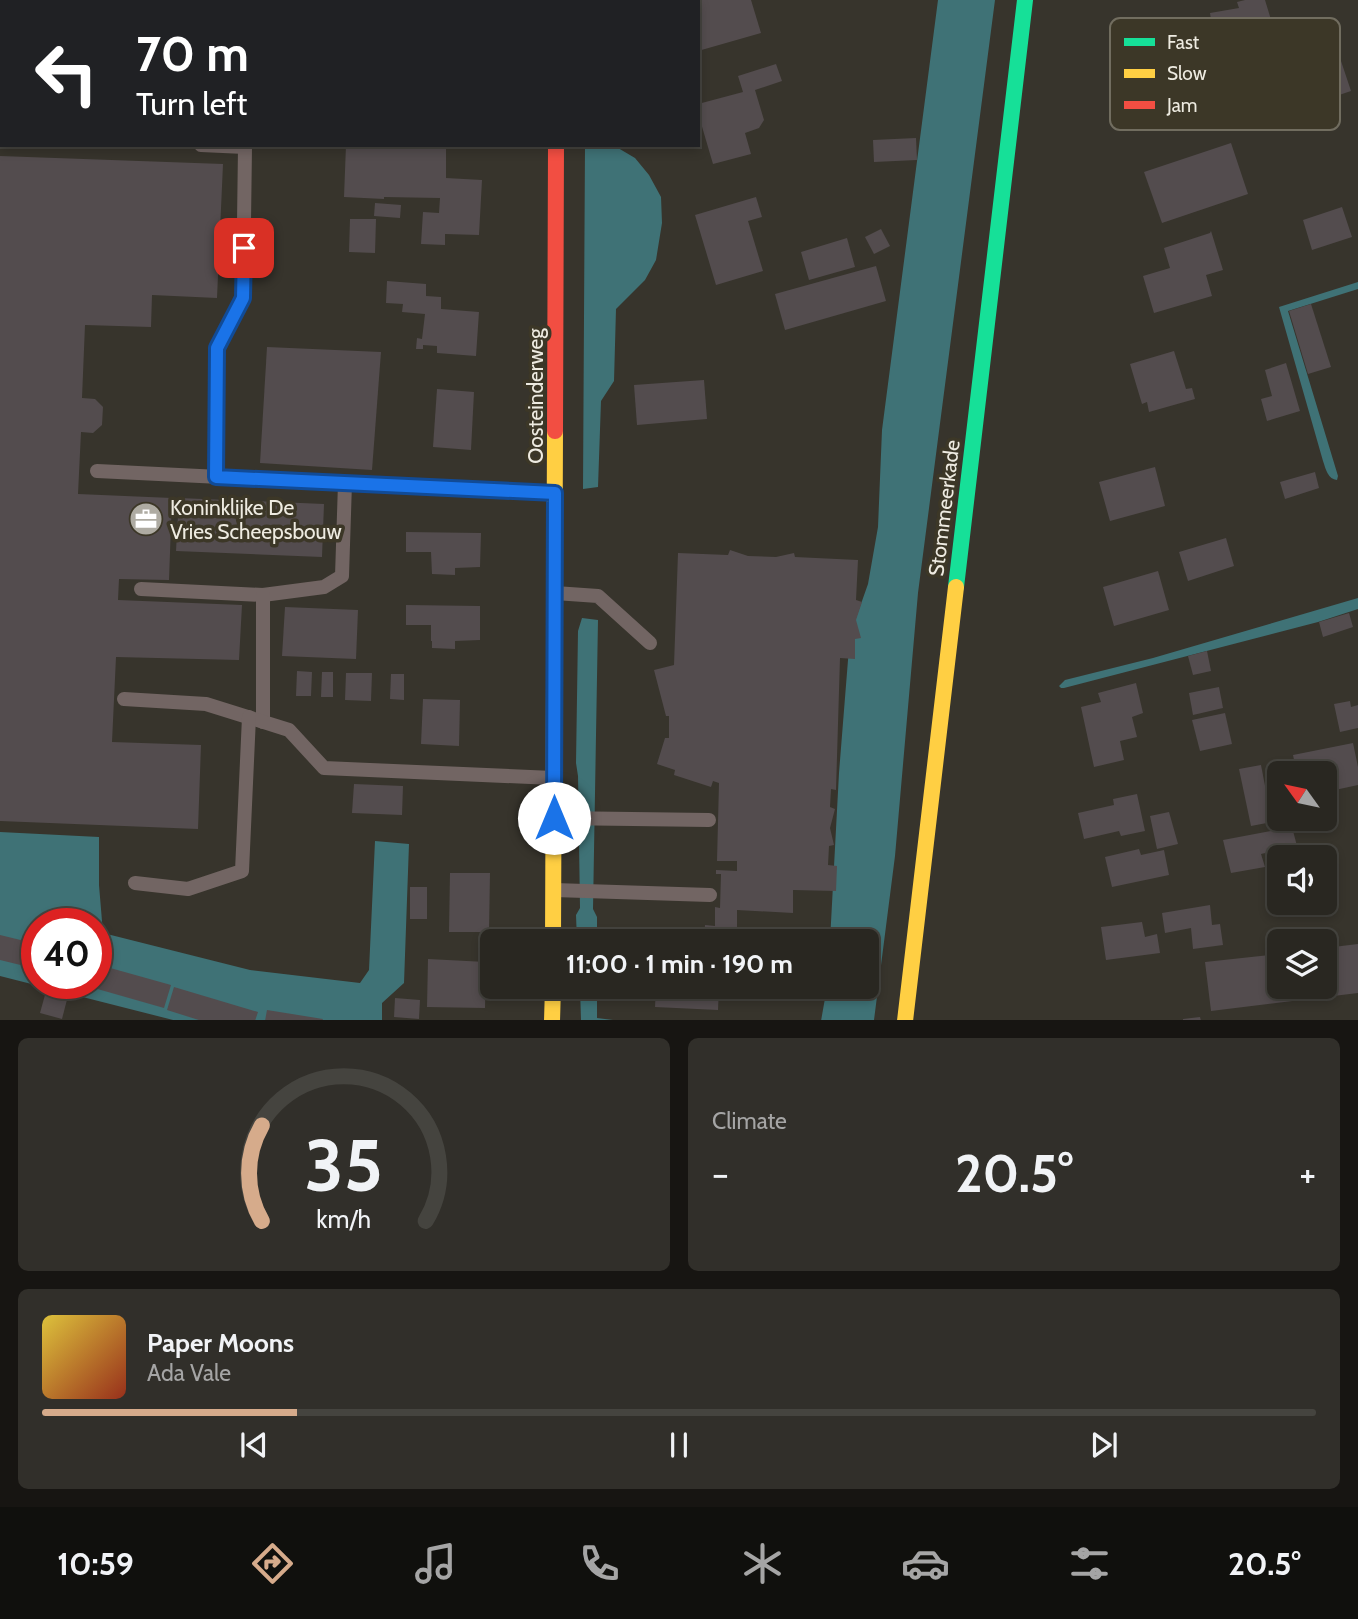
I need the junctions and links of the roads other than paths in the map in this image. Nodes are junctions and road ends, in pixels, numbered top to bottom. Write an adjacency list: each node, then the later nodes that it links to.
1 (1025, 0): 23 (street, Stommeerkade)
2 (245, 147): 5 (lane)
3 (556, 147): 7 (street, Oosteinderweg)
4 (97, 471): 5 (lane)
5 (216, 477): 6 (lane)
6 (345, 483): 7 (lane); 10 (lane)
7 (555, 493): 9 (street, Oosteinderweg)
8 (141, 589): 10 (lane)
9 (555, 593): 11 (lane); 14 (street, Oosteinderweg)
10 (263, 595): 13 (lane)
11 (649, 643)
12 (124, 699): 13 (lane)
13 (256, 720): 14 (lane); 17 (lane)
14 (554, 778): 15 (street, Oosteinderweg)
15 (554, 818): 16 (lane); 18 (street, Oosteinderweg)
16 (709, 821)
17 (135, 883)
18 (553, 890): 19 (lane); 20 (street, Oosteinderweg)
19 (710, 895)
20 (553, 929)
21 (552, 999): 22 (street)
22 (552, 1020)
23 (905, 1020)

